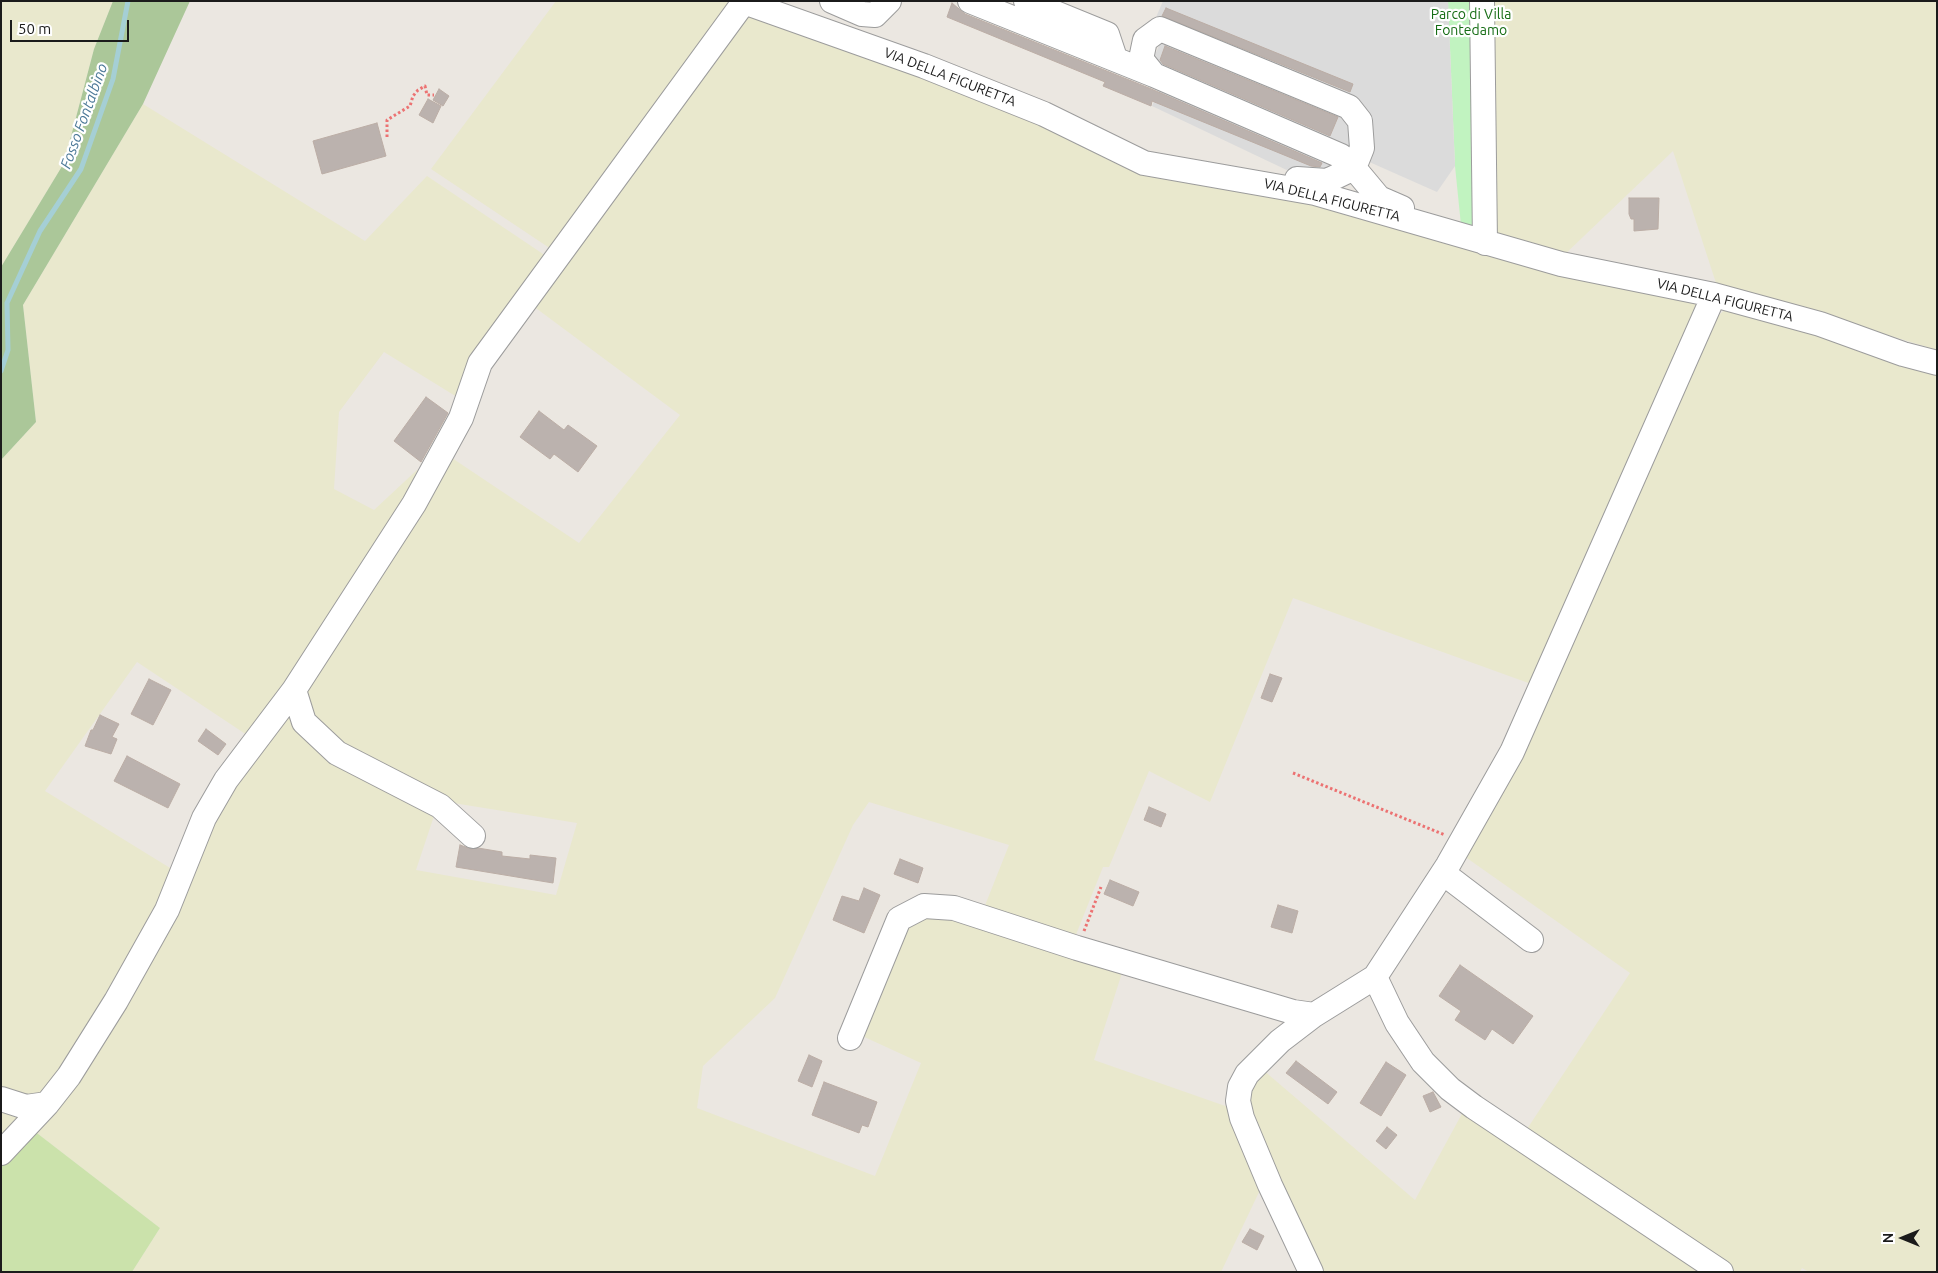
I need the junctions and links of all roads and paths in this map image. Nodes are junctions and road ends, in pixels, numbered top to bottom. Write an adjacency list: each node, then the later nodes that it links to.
1 (832, 1): 2 (street)
2 (889, 1)
3 (970, 1): 7 (street)
4 (1026, 1): 7 (street)
5 (1482, 1): 14 (street)
6 (742, 2): 12 (street, VIA DELLA FIGURETTA); 17 (street)
7 (1115, 58): 8 (street)
8 (1154, 75): 11 (street); 11 (street)
9 (434, 95): 10 (path)
10 (386, 138)
11 (1354, 168): 12 (street); 13 (street)
12 (1198, 172): 13 (street, VIA DELLA FIGURETTA)
13 (1425, 224): 14 (street, VIA DELLA FIGURETTA)
14 (1485, 243): 15 (street, VIA DELLA FIGURETTA)
15 (1714, 295): 16 (street, VIA DELLA FIGURETTA); 20 (street)
16 (1937, 363)
17 (294, 690): 19 (street); 29 (street)
18 (1293, 773): 20 (path)
19 (473, 836)
20 (1461, 842): 21 (street)
21 (1443, 873): 23 (street); 25 (street)
22 (1101, 887): 24 (path)
23 (1531, 940)
24 (1077, 948): 26 (street); 27 (street)
25 (1376, 977): 26 (street); 32 (street)
26 (1314, 1014): 31 (street)
27 (850, 1038)
28 (1, 1099): 29 (street)
29 (47, 1104): 30 (street)
30 (1, 1152)
31 (1312, 1272)
32 (1721, 1272)

